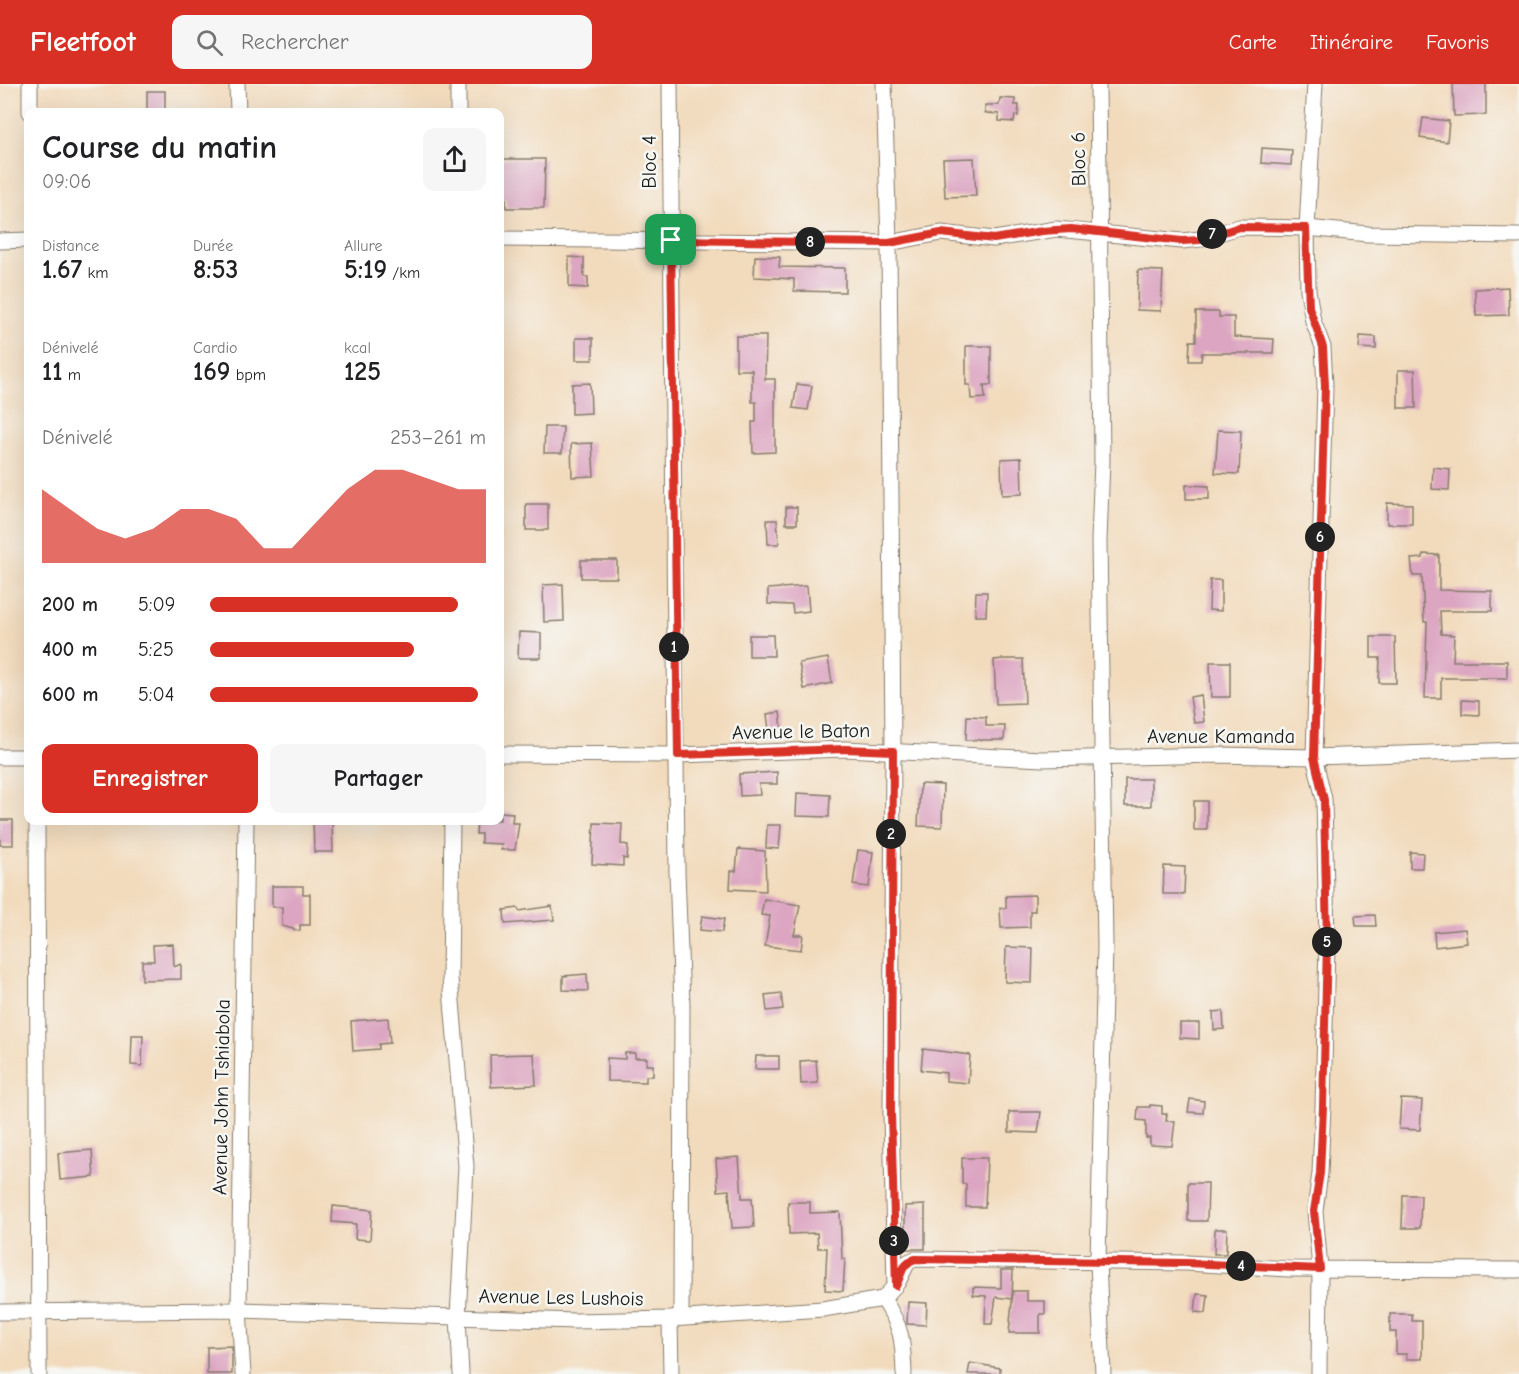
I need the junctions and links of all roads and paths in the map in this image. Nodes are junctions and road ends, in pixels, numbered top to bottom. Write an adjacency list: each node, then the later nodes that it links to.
1 (30, 84): 8 (street)
2 (237, 84): 9 (street)
3 (458, 84): 10 (street)
4 (670, 84): 16 (street, Bloc 4)
5 (884, 84): 18 (street)
6 (1098, 84): 12 (street, Bloc 6)
7 (1316, 84): 11 (street)
8 (30, 108)
9 (238, 108)
10 (458, 108)
11 (1306, 228): 12 (street); 13 (street); 26 (street)
12 (1100, 234): 18 (street); 23 (street, Bloc 6)
13 (1519, 236)
14 (504, 239): 16 (street)
15 (24, 240): 17 (street)
16 (671, 240): 18 (street); 22 (street, Bloc 4)
17 (0, 241)
18 (889, 243): 20 (street)
19 (1519, 750): 26 (street, Avenue Kamanda)
20 (893, 751): 22 (street, Avenue le Baton); 23 (street, Avenue le Baton); 33 (street)
21 (504, 754): 22 (street, Avenue le Baton)
22 (678, 755): 39 (street, Bloc 4)
23 (1102, 756): 26 (street, Avenue Kamanda); 30 (street, Bloc 6)
24 (0, 757): 25 (street)
25 (24, 757)
26 (1314, 757): 31 (street)
27 (37, 825): 37 (street)
28 (246, 825): 35 (street, Avenue John Tshiabola)
29 (452, 825): 38 (street)
30 (1098, 1262): 31 (street); 33 (street); 45 (street, Bloc 6)
31 (1320, 1269): 32 (street); 46 (street)
32 (1519, 1270)
33 (896, 1286): 34 (street)
34 (883, 1299): 39 (street, Avenue Les Lushois); 44 (street)
35 (239, 1310): 37 (street, Avenue Les Lushois); 38 (street, Avenue Les Lushois); 41 (street, Avenue John Tshiabola)
36 (0, 1312): 37 (street, Avenue Les Lushois)
37 (39, 1312): 40 (street)
38 (458, 1317): 39 (street, Avenue Les Lushois); 42 (street)
39 (675, 1319): 43 (street, Bloc 4)
40 (39, 1374)
41 (243, 1374)
42 (461, 1374)
43 (672, 1374)
44 (904, 1374)
45 (1103, 1374)
46 (1318, 1374)

